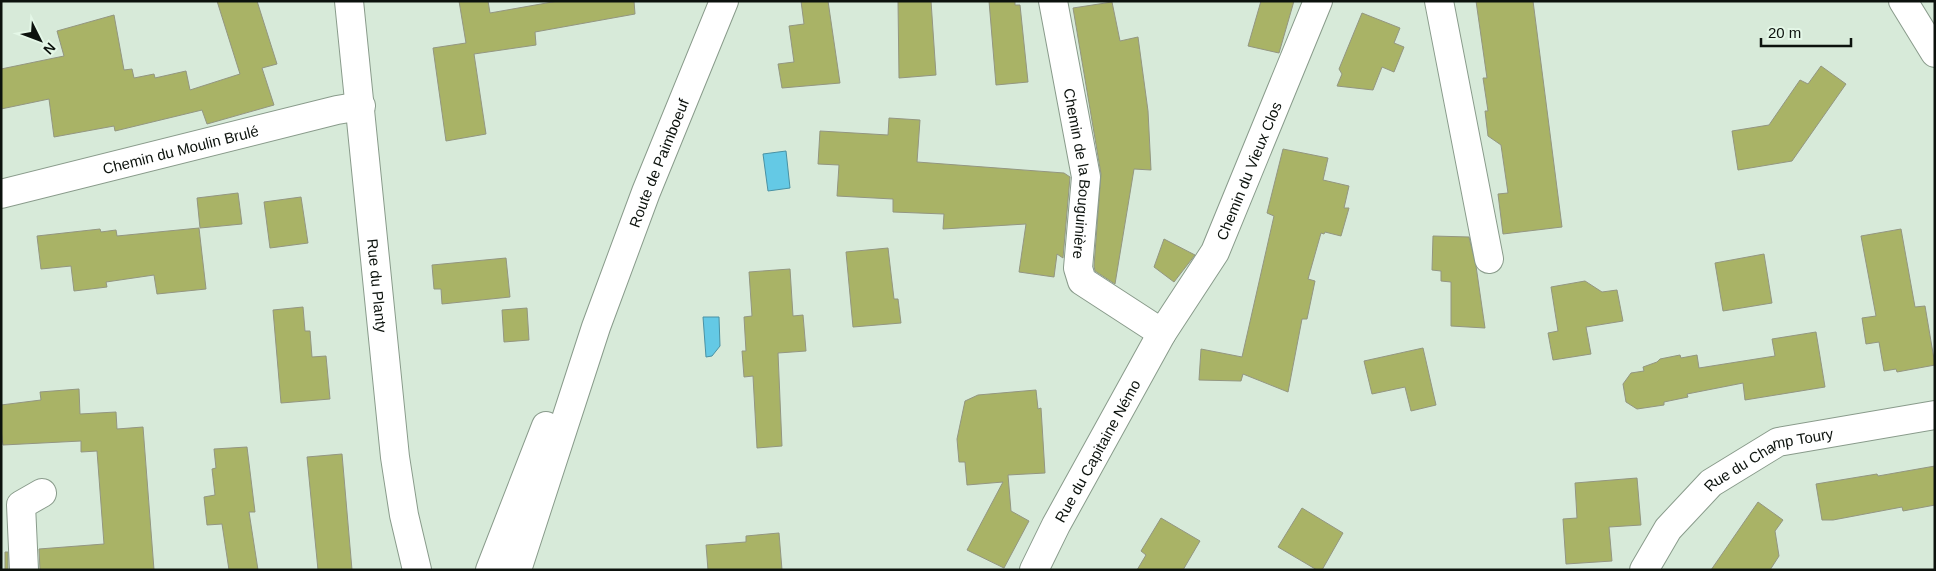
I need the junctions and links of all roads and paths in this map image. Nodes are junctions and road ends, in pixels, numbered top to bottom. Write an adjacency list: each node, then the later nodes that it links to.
1 (349, 1): 8 (street, Rue du Planty)
2 (724, 1): 11 (street, Route de Paimboeuf)
3 (1052, 1): 12 (street, Chemin de la Bouguinière)
4 (1318, 1): 12 (street, Chemin du Vieux Clos)
5 (1439, 1): 10 (street)
6 (1903, 1): 7 (street)
7 (1935, 52)
8 (361, 106): 9 (street, Chemin du Moulin Brulé); 16 (street, Rue du Planty)
9 (1, 194)
10 (1489, 259)
11 (596, 327): 17 (street, Route de Paimboeuf); 18 (street, Route de Paimboeuf)
12 (1162, 333): 19 (street, Rue du Capitaine Némo)
13 (1935, 415): 20 (street, Rue du Champ Toury)
14 (42, 493): 15 (street)
15 (24, 570)
16 (417, 570)
17 (490, 570)
18 (517, 570)
19 (1034, 570)
20 (1644, 570)

